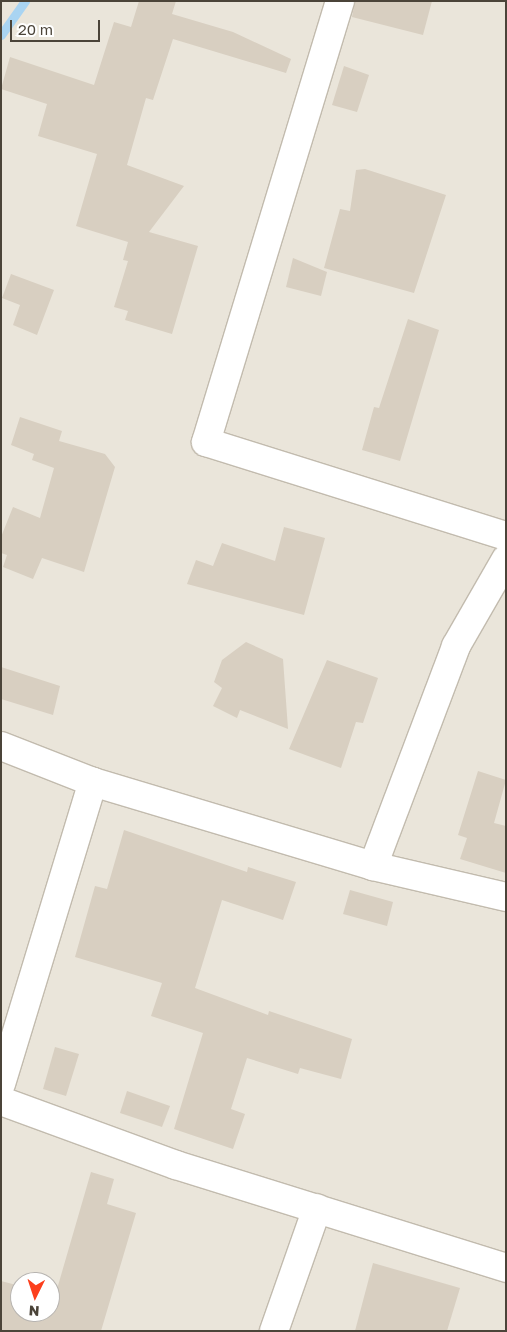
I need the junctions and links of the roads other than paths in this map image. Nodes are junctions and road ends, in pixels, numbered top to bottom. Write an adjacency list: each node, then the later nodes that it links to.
1 (340, 1): 2 (street)
2 (506, 536)
3 (506, 559): 6 (street)
4 (1, 746): 5 (street)
5 (93, 782): 6 (street); 8 (street)
6 (373, 866): 7 (street)
7 (506, 897)
8 (1, 1084)
9 (1, 1101): 10 (street)
10 (317, 1208): 11 (street); 12 (street)
11 (506, 1268)
12 (274, 1331)

